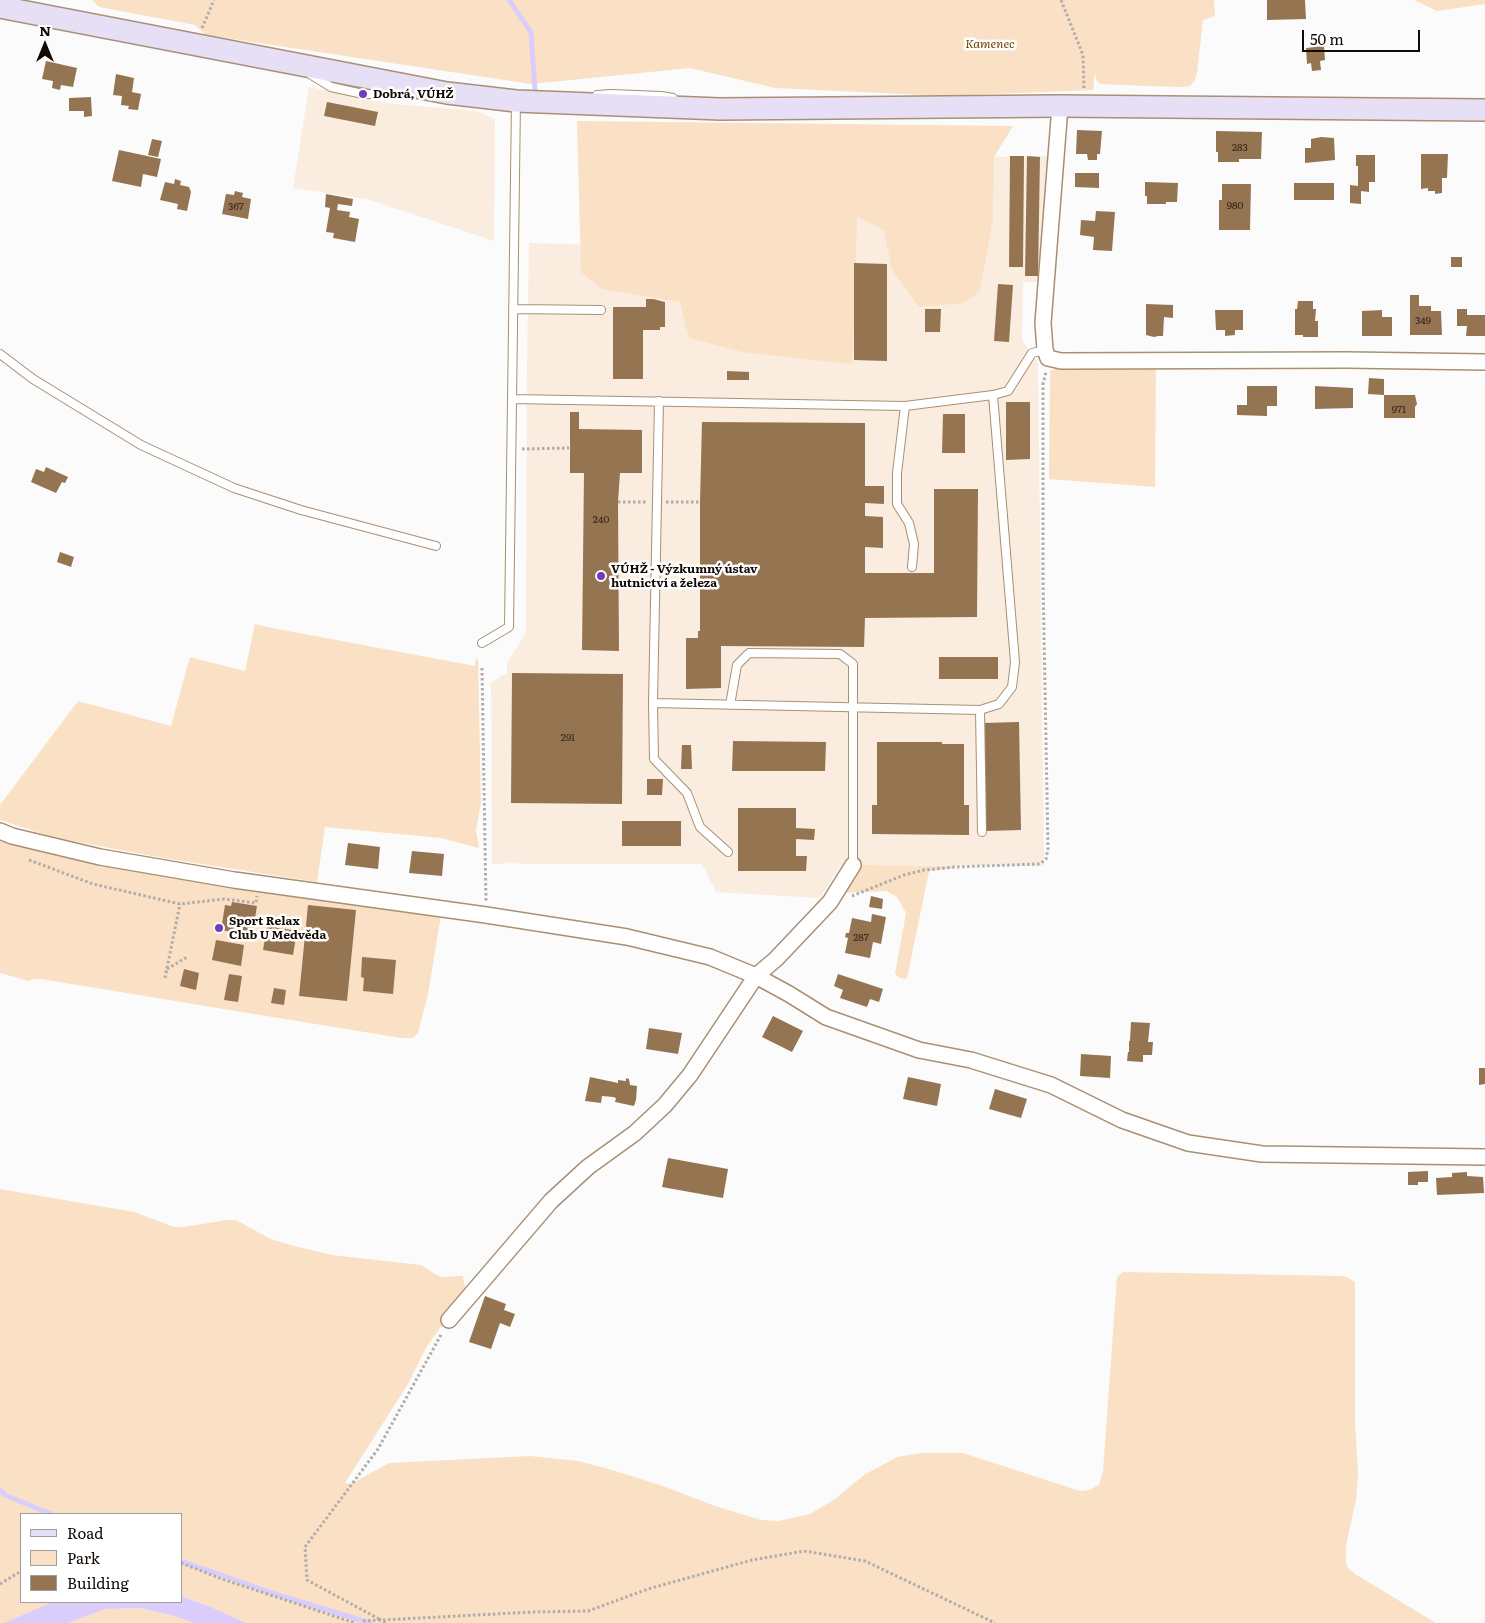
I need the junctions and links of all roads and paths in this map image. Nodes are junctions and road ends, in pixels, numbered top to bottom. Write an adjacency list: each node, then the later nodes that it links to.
1 (214, 0): 4 (path)
2 (1060, 0): 9 (path)
3 (0, 7): 4 (main road)
4 (194, 44): 7 (main road)
5 (592, 95): 10 (lane)
6 (583, 96): 7 (lane)
7 (516, 101): 10 (main road); 12 (lane)
8 (1060, 106): 9 (main road); 10 (main road); 14 (street)
9 (1085, 106): 11 (main road)
10 (720, 109)
11 (1485, 110)
12 (513, 309): 13 (lane); 18 (lane)
13 (601, 310)
14 (1045, 350): 16 (street); 17 (lane)
15 (0, 354): 23 (lane)
16 (1485, 362)
17 (993, 395): 20 (lane); 30 (lane)
18 (512, 399): 19 (lane); 22 (lane)
19 (659, 401): 20 (lane); 27 (lane)
20 (904, 406): 24 (lane)
21 (569, 448): 22 (path)
22 (512, 449): 25 (lane)
23 (436, 546)
24 (912, 567)
25 (482, 643)
26 (482, 668): 38 (path)
27 (653, 703): 28 (lane); 33 (lane)
28 (730, 705): 29 (lane); 29 (lane)
29 (853, 708): 30 (lane); 35 (lane)
30 (980, 710): 32 (lane)
31 (0, 831): 36 (street)
32 (982, 832)
33 (728, 852)
34 (29, 860): 37 (path)
35 (853, 865): 41 (street)
36 (259, 883): 37 (path); 38 (street)
37 (180, 904): 40 (path)
38 (486, 915): 41 (street)
39 (187, 957): 40 (path)
40 (167, 969): 42 (path)
41 (756, 976): 43 (street); 44 (street)
42 (165, 978)
43 (1485, 1157)
44 (449, 1320): 50 (path, bridge)
45 (182, 1563): 49 (path)
46 (20, 1572): 47 (path)
47 (0, 1584)
48 (363, 1621): 51 (path)
49 (355, 1623)
50 (386, 1623)
51 (995, 1623)

